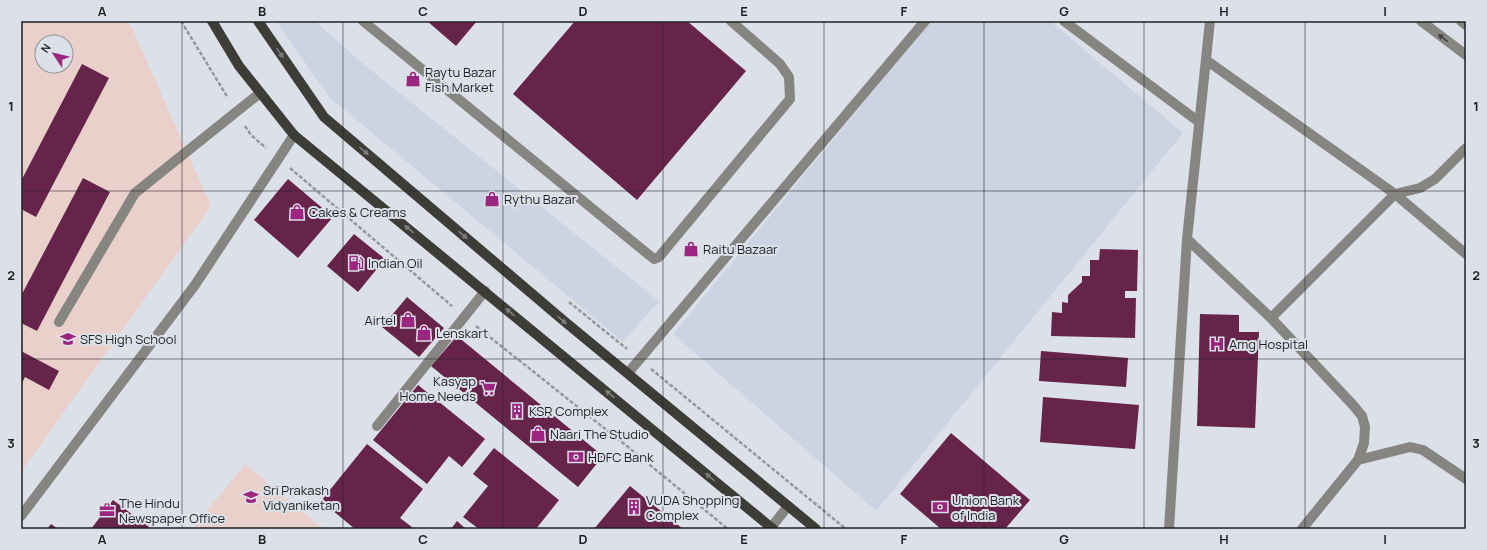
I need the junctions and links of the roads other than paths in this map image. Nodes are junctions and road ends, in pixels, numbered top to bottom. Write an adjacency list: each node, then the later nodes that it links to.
1 (212, 21): 13 (main road)
2 (258, 21): 23 (main road, one-way to 23)
3 (363, 21): 4 (street)
4 (731, 21)
5 (925, 21): 23 (street)
6 (1064, 21): 14 (street)
7 (1210, 21): 12 (street)
8 (1420, 21): 11 (street, one-way to 8)
9 (1461, 21): 10 (street)
10 (1466, 24)
11 (1466, 55)
12 (1206, 60): 14 (street); 17 (street)
13 (260, 93): 15 (main road); 22 (street)
14 (1199, 122): 18 (street)
15 (294, 135): 20 (main road, one-way to 15); 28 (street)
16 (1466, 148): 17 (street)
17 (1395, 194): 19 (street); 21 (street)
18 (1187, 239): 21 (street); 31 (street)
19 (1466, 254)
20 (485, 291): 24 (street); 29 (main road, one-way to 20)
21 (1271, 318): 25 (street)
22 (59, 322)
23 (628, 373): 27 (main road)
24 (376, 426)
25 (1358, 460): 26 (street); 32 (street)
26 (1466, 479)
27 (788, 506): 29 (street); 30 (main road)
28 (21, 516)
29 (771, 528)
30 (816, 529)
31 (1169, 529)
32 (1302, 529)

